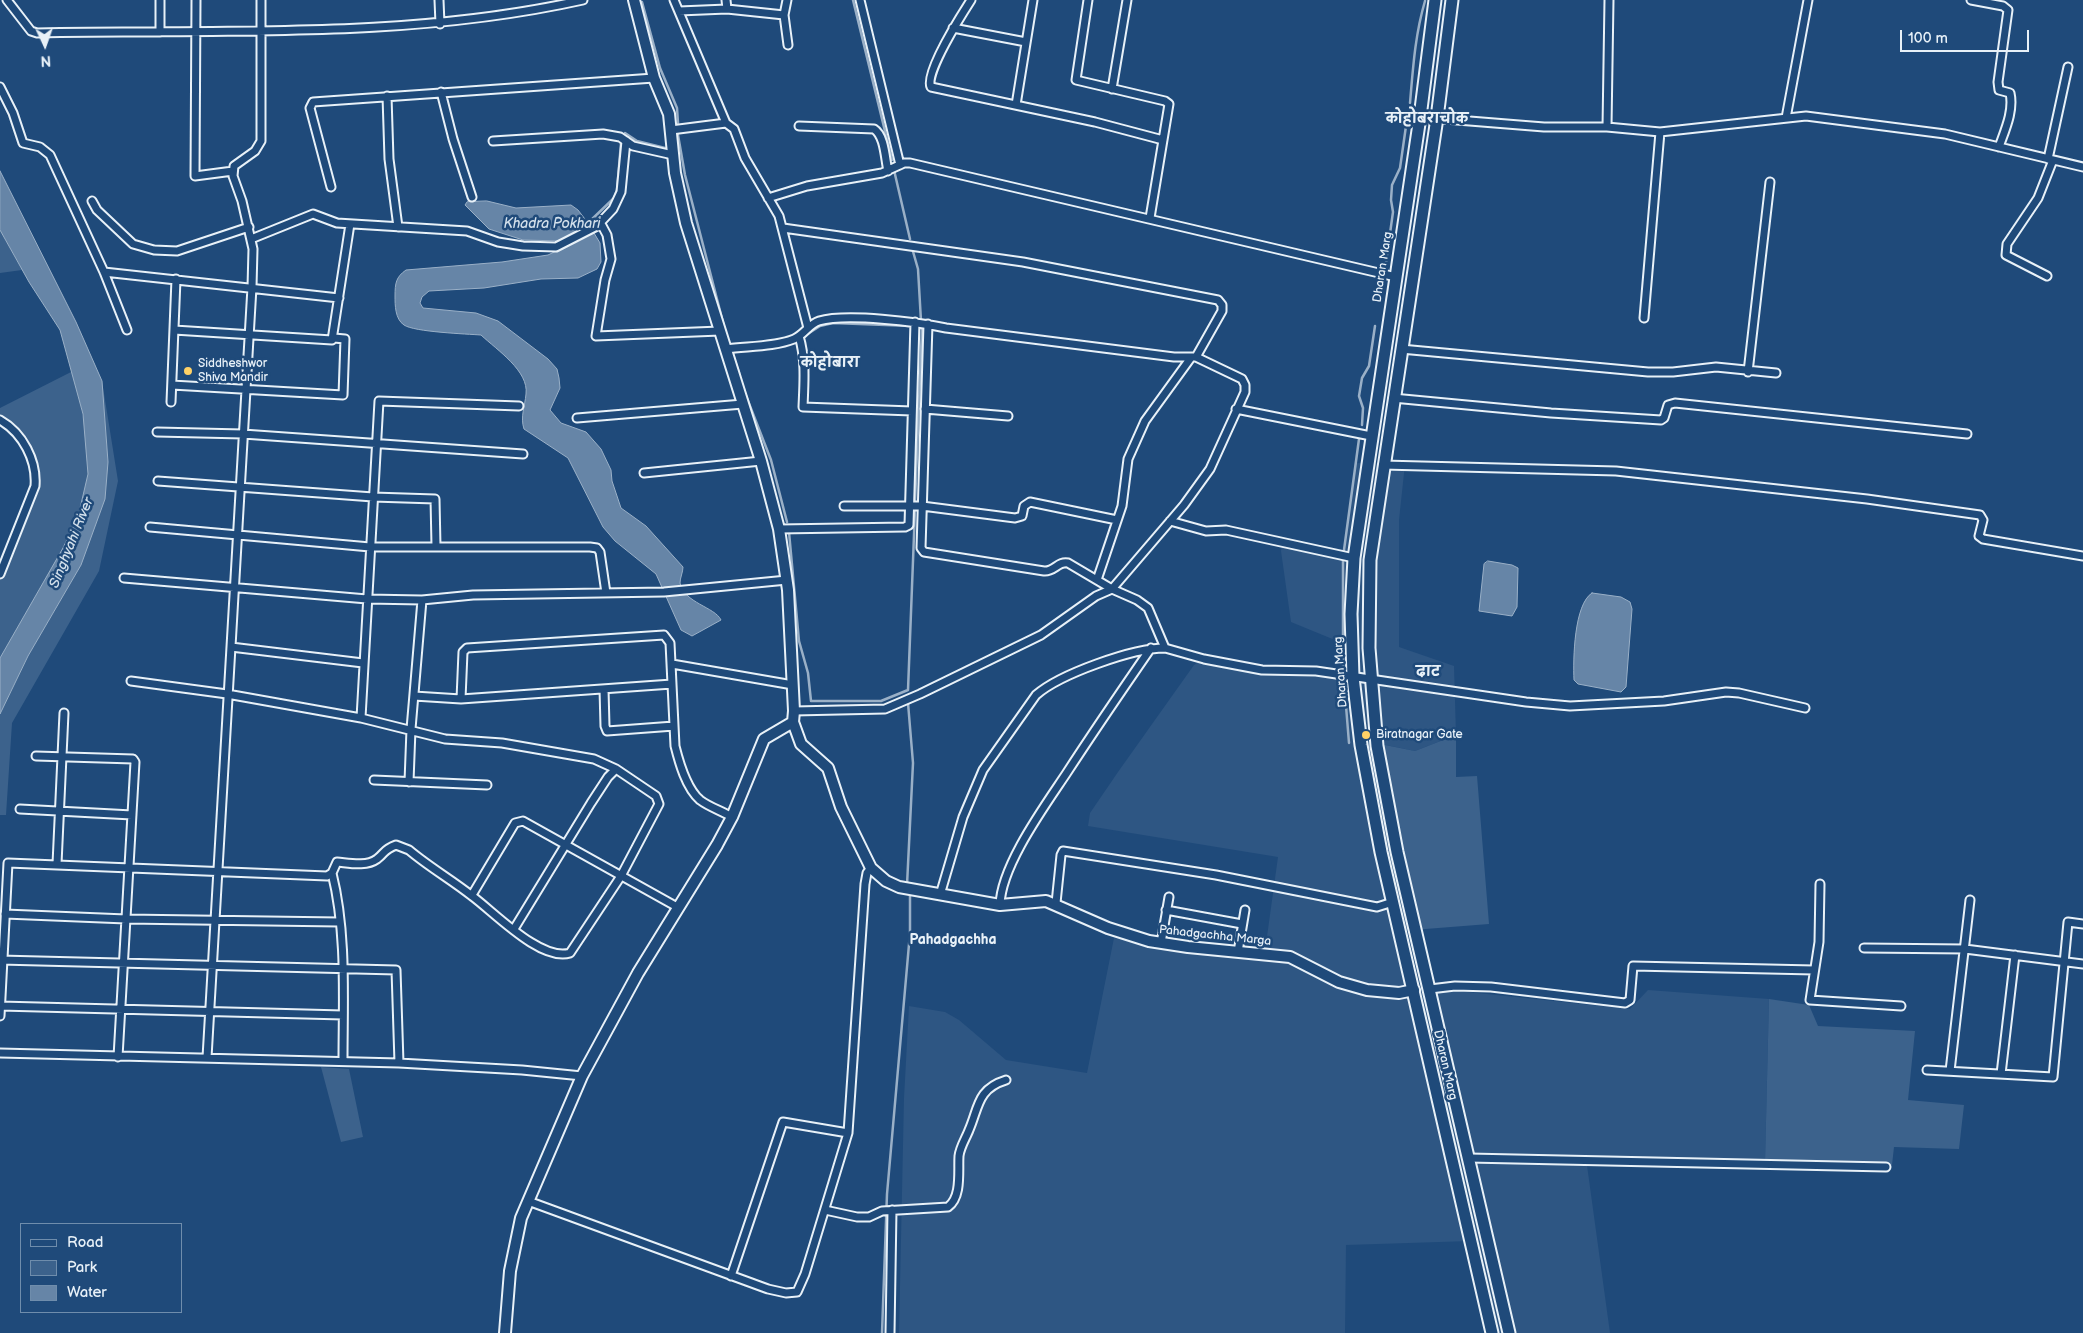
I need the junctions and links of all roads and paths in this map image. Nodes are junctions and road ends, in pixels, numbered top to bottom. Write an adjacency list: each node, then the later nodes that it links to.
1 (7, 0): 27 (street)
2 (160, 0): 27 (street)
3 (196, 0): 28 (street)
4 (261, 0): 26 (street)
5 (439, 0): 24 (street)
6 (583, 0): 24 (street)
7 (634, 0): 32 (street, Pahadgachha Marga)
8 (674, 0): 22 (street)
9 (726, 0): 21 (street)
10 (787, 0): 23 (street)
11 (860, 0): 52 (street)
12 (971, 0): 25 (street)
13 (1033, 0): 29 (street)
14 (1088, 0): 34 (street)
15 (1127, 0): 34 (street)
16 (1435, 0): 38 (main road, Dharan Marg)
17 (1452, 0): 39 (main road, Dharan Marg)
18 (1610, 0): 43 (street)
19 (1808, 0): 40 (street)
20 (1971, 0): 49 (street)
21 (727, 9): 22 (street); 23 (street)
22 (679, 11): 41 (street)
23 (784, 16): 30 (street)
24 (440, 24): 26 (street)
25 (953, 28): 29 (street); 37 (street)
26 (261, 30): 28 (street); 54 (street)
27 (160, 32): 28 (street)
28 (195, 32): 54 (street)
29 (1026, 42): 37 (street)
30 (788, 45)
31 (2068, 67): 51 (street)
32 (654, 78): 35 (street); 44 (street, Pahadgachha Marga)
33 (0, 87): 68 (street)
34 (1112, 89): 46 (street)
35 (441, 92): 36 (street); 58 (street)
36 (387, 96): 57 (street); 65 (street)
37 (1016, 105): 46 (street)
38 (1420, 116): 39 (street); 70 (main road, Dharan Marg)
39 (1437, 118): 43 (street); 85 (main road, Dharan Marg)
40 (1786, 118): 45 (street); 49 (street)
41 (726, 123): 44 (street); 59 (street)
42 (799, 126): 55 (street)
43 (1607, 128): 45 (street)
44 (671, 130): 50 (street, Pahadgachha Marga)
45 (1660, 132): 74 (street)
46 (1163, 140): 61 (street)
47 (493, 141): 48 (street)
48 (626, 141): 50 (street); 63 (street)
49 (1999, 147): 51 (street)
50 (673, 154): 80 (street, Pahadgachha Marga)
51 (2051, 159): 53 (street); 69 (street)
52 (900, 165): 55 (street); 61 (street)
53 (2083, 167)
54 (233, 171): 64 (street)
55 (888, 171): 59 (street)
56 (1770, 182): 87 (street)
57 (332, 187)
58 (472, 197)
59 (768, 198): 66 (street)
60 (92, 201): 64 (street)
61 (1150, 218): 70 (street)
62 (350, 224): 65 (street); 67 (street); 73 (street)
63 (598, 224): 65 (street); 80 (street)
64 (249, 227): 67 (street)
65 (398, 227)
66 (783, 228): 77 (street); 86 (street)
67 (251, 239): 72 (street)
68 (104, 272): 71 (street); 78 (street)
69 (2047, 276)
70 (1396, 277): 104 (main road, Dharan Marg)
71 (176, 280): 72 (street); 79 (street)
72 (252, 287): 73 (street); 81 (street)
73 (339, 298): 83 (street)
74 (1644, 318)
75 (915, 322): 76 (street); 77 (street); 97 (street)
76 (928, 324): 86 (street); 95 (street)
77 (808, 328): 82 (street)
78 (128, 330)
79 (174, 330): 81 (street); 89 (street)
80 (720, 331): 84 (street, Pahadgachha Marga)
81 (249, 335): 83 (street); 90 (street)
82 (799, 336): 84 (street); 97 (street)
83 (334, 338): 90 (street)
84 (726, 349): 93 (street, Pahadgachha Marga)
85 (1400, 349): 87 (street); 91 (main road, Dharan Marg)
86 (1193, 358): 96 (street); 116 (street)
87 (1748, 372): 88 (street)
88 (1776, 373)
89 (172, 385): 90 (street); 92 (street)
90 (245, 388): 102 (street)
91 (1393, 398): 103 (street); 108 (main road, Dharan Marg)
92 (171, 402)
93 (743, 404): 99 (street); 107 (street, Pahadgachha Marga)
94 (519, 406): 105 (street)
95 (926, 409): 98 (street); 115 (street)
96 (1236, 409): 104 (street); 117 (street)
97 (912, 411): 114 (street)
98 (1008, 416)
99 (577, 418)
100 (0, 420): 125 (street)
101 (158, 432): 102 (street)
102 (243, 434): 105 (street); 111 (street)
103 (1967, 434)
104 (1371, 436): 124 (main road, Dharan Marg)
105 (376, 444): 106 (street); 112 (street)
106 (523, 454)
107 (761, 461): 109 (street); 119 (street, Pahadgachha Marga)
108 (1383, 465): 123 (street); 140 (main road, Dharan Marg)
109 (644, 473)
110 (158, 481): 111 (street)
111 (240, 488): 112 (street); 120 (street)
112 (373, 497): 121 (street); 122 (street)
113 (844, 506): 114 (street)
114 (910, 506): 115 (street); 119 (street)
115 (922, 506): 116 (street); 128 (street)
116 (1117, 520): 128 (street)
117 (1170, 521): 124 (street); 130 (street)
118 (150, 527): 120 (street)
119 (779, 529): 127 (street, Pahadgachha Marga)
120 (237, 536): 122 (street); 129 (street)
121 (436, 546): 122 (street); 131 (street)
122 (370, 547): 132 (street)
123 (2083, 556)
124 (1354, 558): 139 (main road, Dharan Marg)
125 (0, 574)
126 (124, 578): 129 (street)
127 (786, 580): 131 (street); 143 (street, Pahadgachha Marga)
128 (1097, 580): 130 (street)
129 (234, 585): 132 (street); 134 (street)
130 (1112, 589): 136 (street); 149 (street)
131 (606, 593): 133 (street)
132 (367, 598): 133 (street); 137 (street)
133 (422, 600): 146 (street)
134 (231, 648): 137 (street); 145 (street)
135 (1151, 648): 136 (street); 174 (street); 179 (street)
136 (1165, 648): 139 (street)
137 (363, 663): 151 (street)
138 (672, 664): 142 (street); 143 (street); 147 (street)
139 (1353, 677): 140 (street); 177 (main road, Dharan Marg)
140 (1370, 680): 148 (street); 202 (main road, Dharan Marg)
141 (131, 681): 145 (street)
142 (672, 684): 144 (street); 153 (street)
143 (793, 685): 149 (street, Pahadgachha Marga)
144 (604, 689): 147 (street); 153 (street)
145 (228, 694): 151 (street); 169 (street)
146 (414, 696): 147 (street); 154 (street)
147 (461, 700)
148 (1805, 708)
149 (794, 711): 152 (street, Pahadgachha Marga)
150 (64, 713): 156 (street)
151 (361, 718): 154 (street)
152 (793, 722): 164 (street); 168 (street, Pahadgachha Marga)
153 (674, 726): 164 (street)
154 (411, 729): 157 (street); 159 (street)
155 (36, 756): 156 (street)
156 (62, 756): 162 (street); 163 (street)
157 (616, 770): 165 (street); 171 (street)
158 (374, 780): 159 (street)
159 (409, 782): 160 (street)
160 (487, 785)
161 (20, 809): 162 (street)
162 (60, 812): 163 (street); 166 (street)
163 (132, 815): 167 (street)
164 (732, 817): 180 (street)
165 (566, 845): 171 (street); 173 (street); 189 (street)
166 (57, 864): 167 (street); 183 (street)
167 (128, 868): 169 (street); 184 (street)
168 (871, 868): 174 (street, Pahadgachha Marga); 220 (street)
169 (217, 871): 170 (street); 185 (street)
170 (332, 872): 173 (street); 186 (street)
171 (620, 876): 180 (street); 189 (street)
172 (1820, 884): 201 (street)
173 (472, 895): 189 (street)
174 (940, 895): 179 (street, Pahadgachha Marga)
175 (1169, 896): 181 (street)
176 (1970, 900): 192 (street)
177 (1393, 902): 178 (street); 203 (main road, Dharan Marg)
178 (1056, 903): 179 (street, Pahadgachha Marga); 190 (street, Pahadgachha Marga)
179 (1000, 905)
180 (679, 908): 218 (street)
181 (1166, 910): 187 (street); 190 (street)
182 (1245, 910): 187 (street)
183 (5, 914): 184 (street); 195 (street)
184 (126, 919): 185 (street); 197 (street)
185 (215, 921): 186 (street); 199 (street)
186 (339, 922): 200 (street)
187 (1242, 924): 193 (street)
188 (2083, 924): 196 (street)
189 (514, 929)
190 (1161, 943): 193 (street, Pahadgachha Marga)
191 (1864, 948): 192 (street)
192 (1965, 949): 194 (street); 216 (street)
193 (1238, 952): 203 (street, Pahadgachha Marga)
194 (2015, 955): 196 (street); 217 (street)
195 (2, 960): 197 (street); 204 (street)
196 (2065, 962): 198 (street); 217 (street)
197 (123, 964): 199 (street); 206 (street)
198 (2083, 964)
199 (212, 966): 200 (street); 207 (street)
200 (343, 968): 208 (street); 214 (street)
201 (1814, 970): 202 (street); 205 (street)
202 (1430, 989): 221 (main road, Dharan Marg)
203 (1414, 990): 229 (main road, Dharan Marg)
204 (0, 1006): 206 (street); 209 (street)
205 (1901, 1006)
206 (120, 1010): 207 (street); 211 (street)
207 (210, 1013): 208 (street); 212 (street)
208 (343, 1015): 213 (street)
209 (0, 1016)
210 (0, 1053): 211 (street)
211 (118, 1057): 212 (street)
212 (207, 1058): 213 (street)
213 (343, 1061): 214 (street)
214 (399, 1063): 218 (street)
215 (1927, 1070): 216 (street)
216 (1950, 1072): 217 (street)
217 (2001, 1074)
218 (582, 1076): 223 (street)
219 (1006, 1080): 225 (street)
220 (848, 1133): 224 (street); 226 (street)
221 (1469, 1158): 222 (street); 230 (main road, Dharan Marg)
222 (1886, 1167)
223 (528, 1201): 226 (street); 227 (street)
224 (825, 1210): 225 (street); 226 (street)
225 (892, 1210): 228 (street)
226 (730, 1276)
227 (505, 1333)
228 (890, 1333)
229 (1492, 1333)
230 (1508, 1333)

